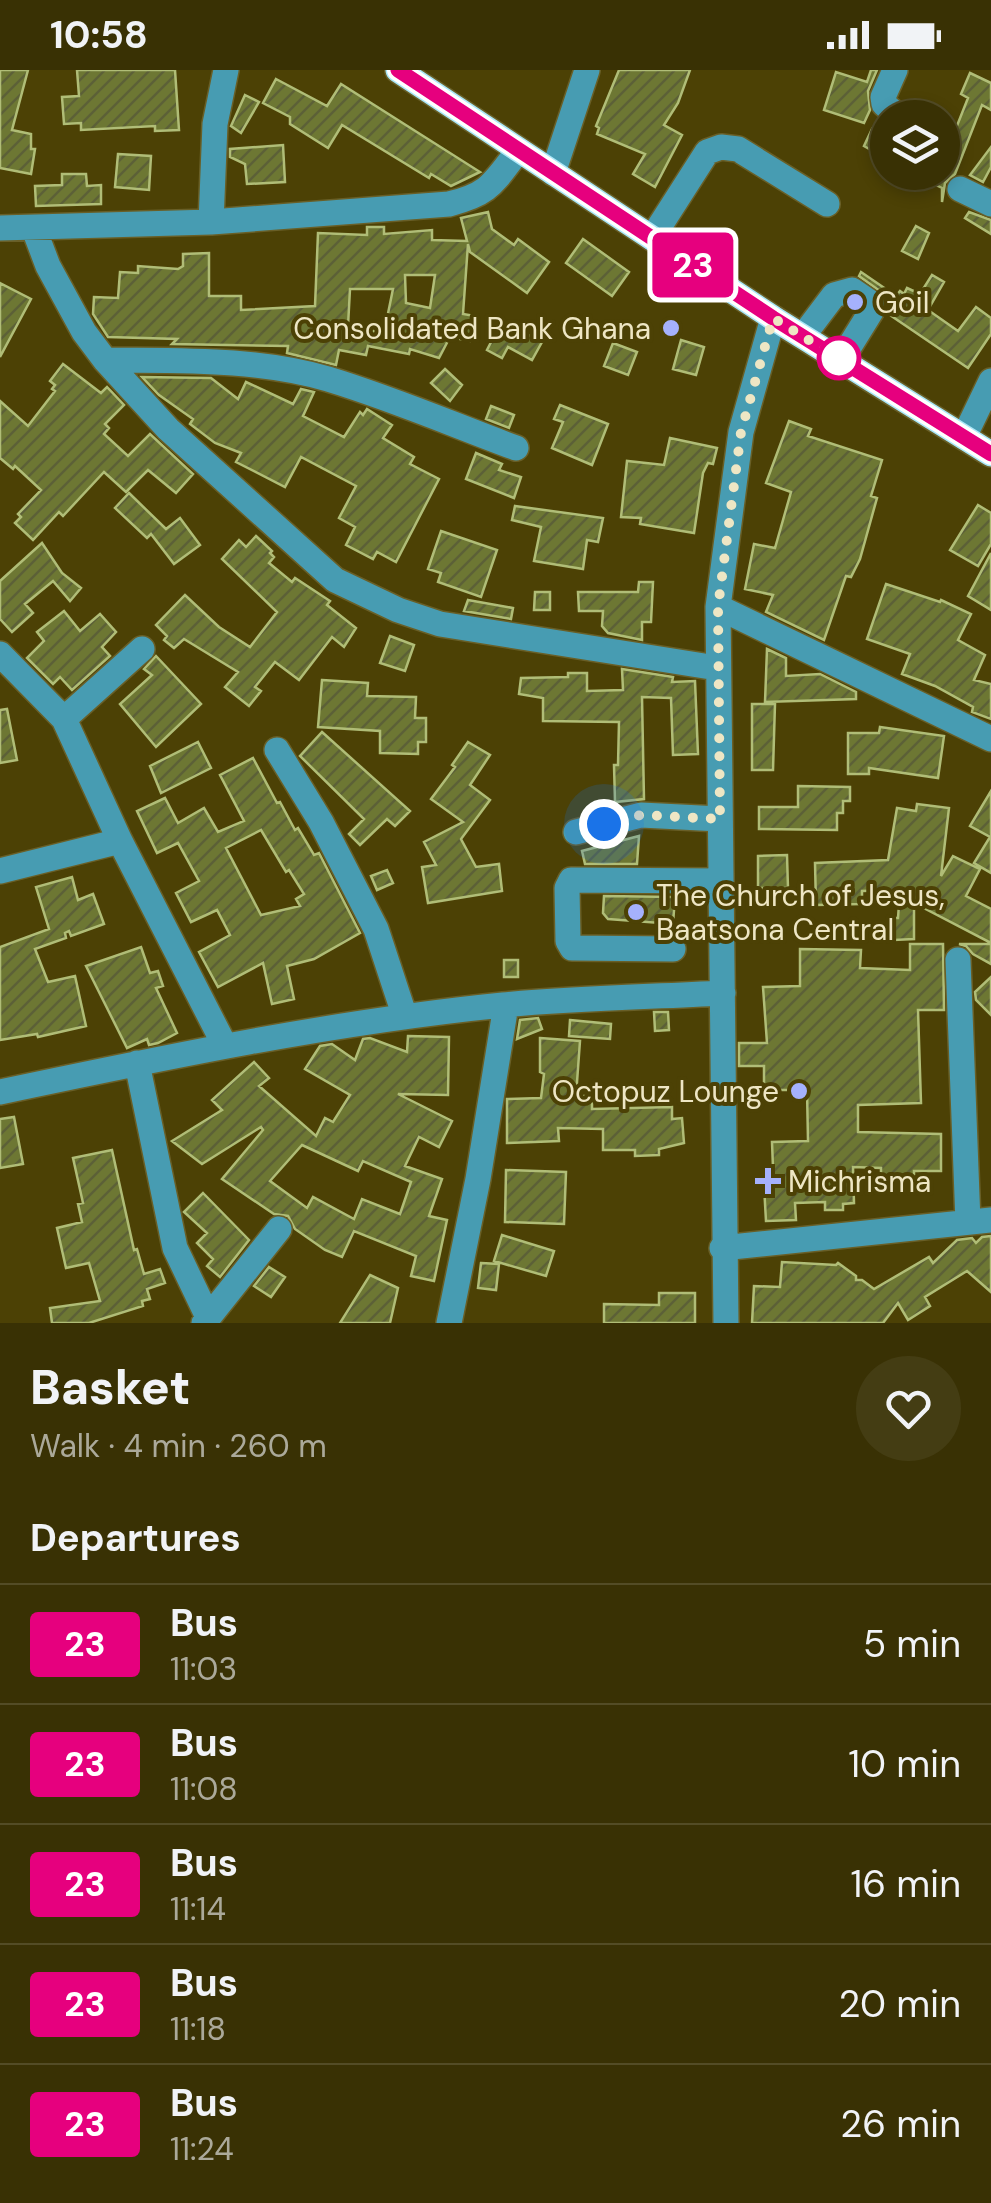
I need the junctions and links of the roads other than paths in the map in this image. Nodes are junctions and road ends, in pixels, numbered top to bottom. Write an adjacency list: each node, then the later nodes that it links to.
1 (226, 70): 11 (street)
2 (398, 70): 6 (main road)
3 (587, 70): 7 (street)
4 (896, 70): 5 (street)
5 (883, 100)
6 (518, 151): 7 (main road); 11 (street)
7 (552, 173): 14 (main road)
8 (960, 189): 10 (street)
9 (827, 204): 14 (street)
10 (991, 204)
11 (211, 222): 13 (street)
12 (0, 228): 13 (street)
13 (34, 229): 17 (street)
14 (652, 238): 15 (main road)
15 (773, 318): 16 (main road); 23 (street)
16 (802, 336): 18 (main road); 18 (street)
17 (105, 360): 21 (street); 26 (street)
18 (841, 360): 20 (main road)
19 (991, 381): 20 (street)
20 (964, 437): 22 (main road)
21 (516, 448)
22 (991, 454)
23 (718, 607): 26 (street); 28 (street)
24 (142, 649): 27 (street)
25 (0, 654): 27 (street)
26 (717, 668): 30 (street)
27 (64, 719): 32 (street)
28 (991, 739)
29 (277, 750): 39 (street)
30 (720, 819): 31 (street); 34 (street)
31 (576, 832)
32 (120, 841): 33 (street); 40 (street)
33 (0, 871)
34 (721, 881): 35 (street); 37 (street)
35 (673, 949)
36 (958, 960): 43 (street)
37 (723, 993): 38 (street); 45 (street)
38 (506, 1004): 39 (street); 47 (street)
39 (405, 1016): 40 (street)
40 (225, 1046): 41 (street)
41 (137, 1063): 42 (street); 46 (street)
42 (0, 1092)
43 (979, 1221): 45 (street)
44 (279, 1228): 46 (street)
45 (722, 1248): 48 (street)
46 (206, 1320)
47 (449, 1323)
48 (726, 1323)

